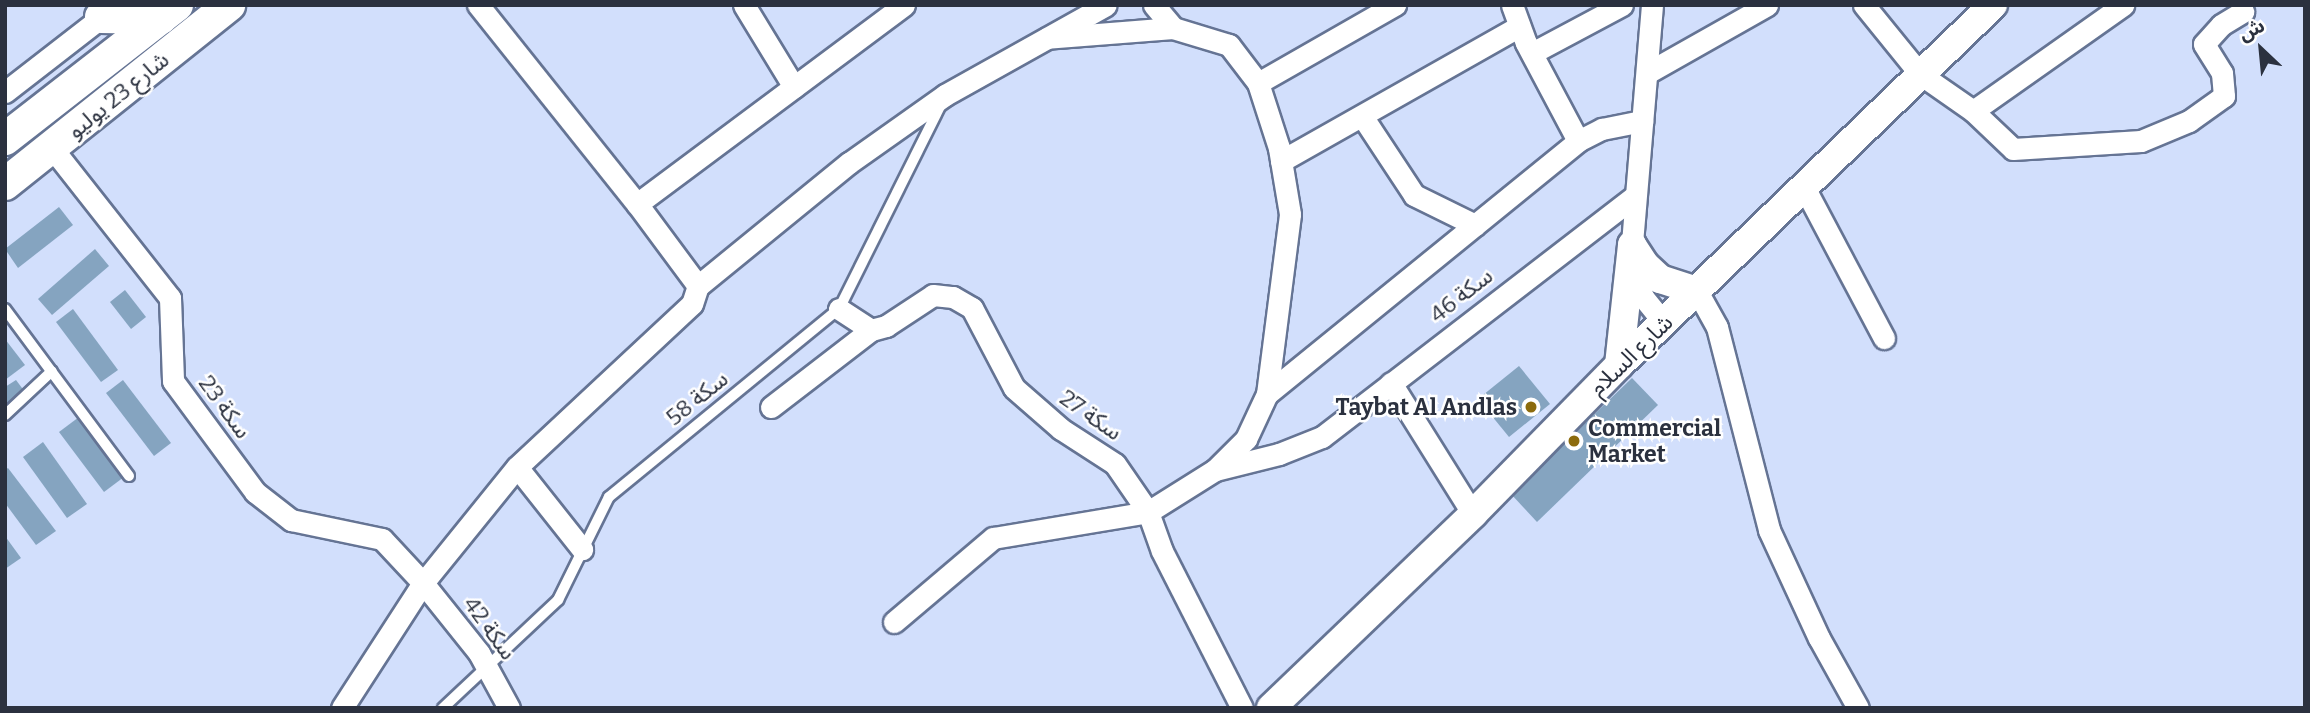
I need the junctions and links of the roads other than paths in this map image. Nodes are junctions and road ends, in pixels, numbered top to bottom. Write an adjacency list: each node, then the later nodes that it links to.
1 (229, 5): 33 (main road, شارع 23 يوليو)
2 (478, 5): 38 (street)
3 (904, 5): 25 (street)
4 (1106, 5): 20 (street)
5 (1154, 5): 19 (street)
6 (1512, 5): 18 (street)
7 (1622, 5): 21 (street)
8 (1652, 5): 22 (street)
9 (1767, 5): 22 (street)
10 (1864, 5): 23 (street)
11 (1993, 5): 23 (street, شارع السلام)
12 (2123, 5): 28 (street)
13 (746, 6): 25 (street)
14 (1391, 6): 24 (street)
15 (109, 11): 16 (main road); 26 (street)
16 (169, 11): 31 (main road, شارع 23 يوليو)
17 (2243, 12): 28 (street)
18 (1520, 26): 21 (street); 29 (street)
19 (1173, 27): 20 (street); 24 (street)
20 (1047, 38): 27 (street)
21 (1532, 53): 32 (street)
22 (1647, 73): 30 (street)
23 (1920, 74): 28 (street); 36 (street, شارع السلام)
24 (1258, 83): 34 (street)
25 (794, 87): 38 (street)
26 (5, 92)
27 (945, 95): 41 (street); 44 (lane, سكة 58)
28 (1973, 111)
29 (1362, 116): 34 (street); 39 (street)
30 (1642, 121): 32 (street); 37 (street)
31 (5, 139)
32 (1578, 141): 39 (street)
33 (52, 148): 35 (main road, شارع 23 يوليو); 60 (street, سكة 23)
34 (1281, 161): 51 (street)
35 (5, 184)
36 (1804, 187): 42 (street, شارع السلام); 47 (street)
37 (1634, 197): 40 (street); 50 (street, سكة 46)
38 (637, 204): 41 (street)
39 (1475, 225): 51 (street)
40 (1638, 255): 42 (street); 45 (street); 48 (street)
41 (698, 286): 54 (street)
42 (1697, 291): 45 (street, شارع السلام); 68 (street)
43 (5, 309): 49 (lane)
44 (839, 309): 46 (street); 59 (lane, سكة 58)
45 (1664, 323): 48 (street, شارع السلام)
46 (871, 330): 52 (street); 57 (street, سكة 27)
47 (1884, 338)
48 (1619, 365): 58 (street, شارع السلام)
49 (52, 371): 53 (lane); 56 (lane)
50 (1391, 383): 55 (street, سكة 46); 58 (street)
51 (1267, 394): 55 (street)
52 (771, 407)
53 (5, 415)
54 (517, 467): 59 (street); 60 (street)
55 (1215, 470): 57 (street)
56 (129, 476)
57 (1148, 512): 61 (street); 66 (street, سكة 27)
58 (1473, 514): 67 (street, شارع السلام)
59 (582, 549): 62 (lane, سكة 58)
60 (423, 583): 62 (street, سكة 42); 63 (street)
61 (894, 622)
62 (487, 668): 64 (lane, سكة 58); 65 (street, سكة 42)
63 (342, 708)
64 (443, 708)
65 (509, 708)
66 (1242, 708)
67 (1271, 708)
68 (1858, 708)

